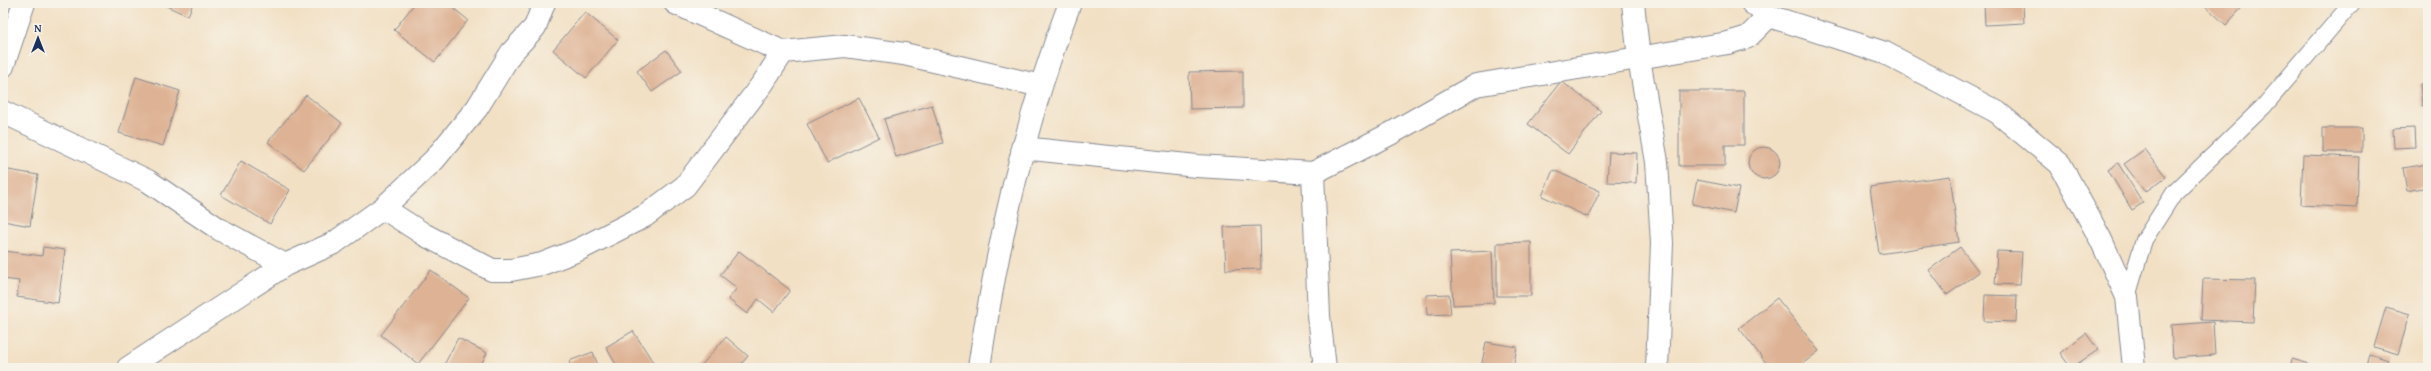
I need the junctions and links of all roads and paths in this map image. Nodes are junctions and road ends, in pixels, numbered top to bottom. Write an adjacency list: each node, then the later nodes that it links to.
1 (24, 3): 11 (street)
2 (544, 3): 16 (street)
3 (675, 3): 9 (street)
4 (1070, 3): 12 (street)
5 (1633, 3): 10 (street)
6 (1752, 3): 8 (street)
7 (2352, 3): 18 (lane)
8 (1769, 16): 10 (street); 18 (street)
9 (783, 52): 12 (street); 16 (street)
10 (1639, 59): 15 (street); 22 (street)
11 (3, 66)
12 (1041, 86): 14 (street)
13 (3, 112): 17 (street)
14 (1022, 148): 15 (street); 20 (street)
15 (1313, 173): 21 (street)
16 (383, 208): 17 (street)
17 (285, 265): 19 (street)
18 (2127, 297): 23 (street)
19 (128, 368)
20 (979, 368)
21 (1325, 368)
22 (1657, 368)
23 (2134, 368)

